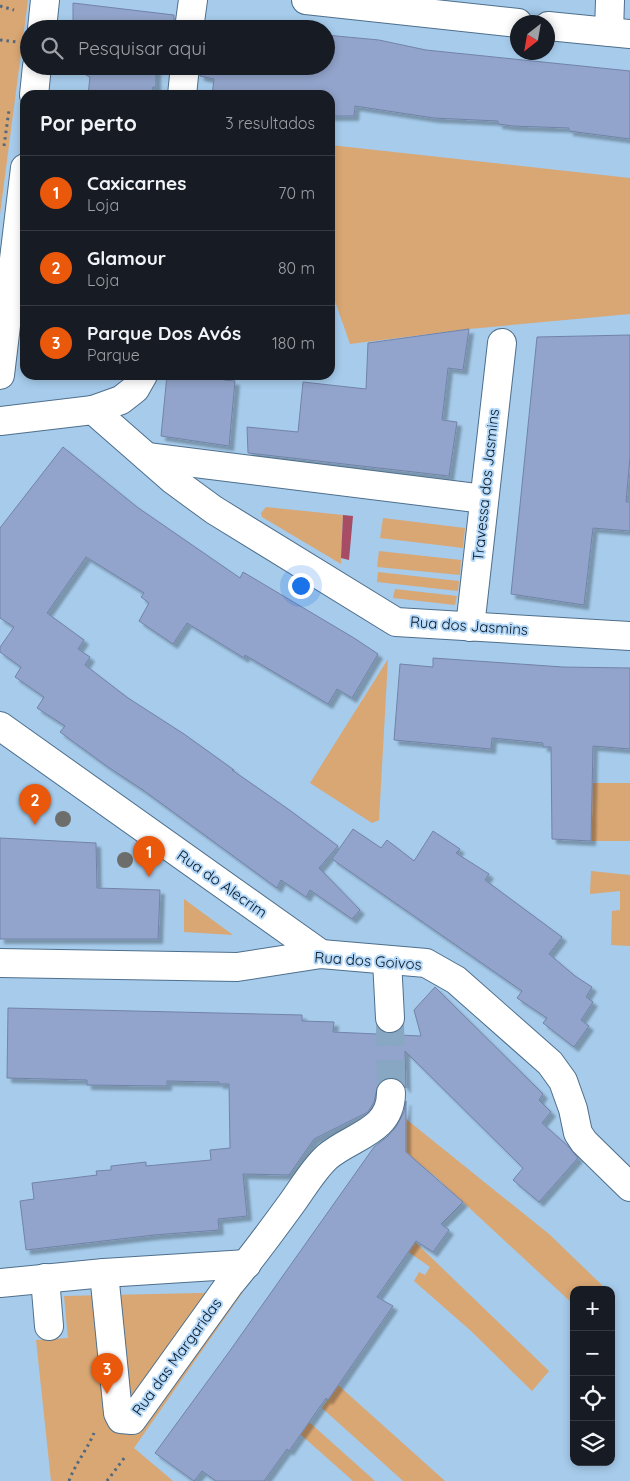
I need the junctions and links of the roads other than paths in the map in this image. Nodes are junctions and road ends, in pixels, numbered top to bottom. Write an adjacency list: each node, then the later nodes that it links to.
1 (45, 0): 5 (street)
2 (193, 0): 6 (street)
3 (610, 0): 9 (street)
4 (319, 1): 7 (street)
5 (43, 20)
6 (191, 20)
7 (510, 21)
8 (555, 27): 9 (street)
9 (619, 33)
10 (36, 75): 12 (street)
11 (184, 75): 13 (street)
12 (35, 90)
13 (183, 90)
14 (20, 209): 16 (street)
15 (502, 343): 21 (street, Travessa dos Jasmins)
16 (0, 374)
17 (140, 380): 18 (street)
18 (92, 410): 19 (street); 20 (street, Rua dos Jasmins)
19 (0, 421)
20 (147, 457): 21 (street); 22 (street, Rua dos Jasmins)
21 (484, 499): 22 (street, Travessa dos Jasmins)
22 (470, 627): 23 (street, Rua dos Jasmins)
23 (630, 636)
24 (0, 726): 25 (street, Rua do Alecrim)
25 (321, 954): 26 (street, Rua dos Goivos); 27 (street, Rua dos Goivos)
26 (387, 960): 28 (street); 30 (street, Rua dos Goivos)
27 (0, 963)
28 (390, 1018)
29 (390, 1093): 31 (street, Rua das Margaridas)
30 (630, 1187)
31 (247, 1264): 32 (street); 32 (street, Rua das Margaridas)
32 (104, 1273): 33 (street)
33 (45, 1278): 34 (street); 35 (street)
34 (0, 1283)
35 (49, 1326)

